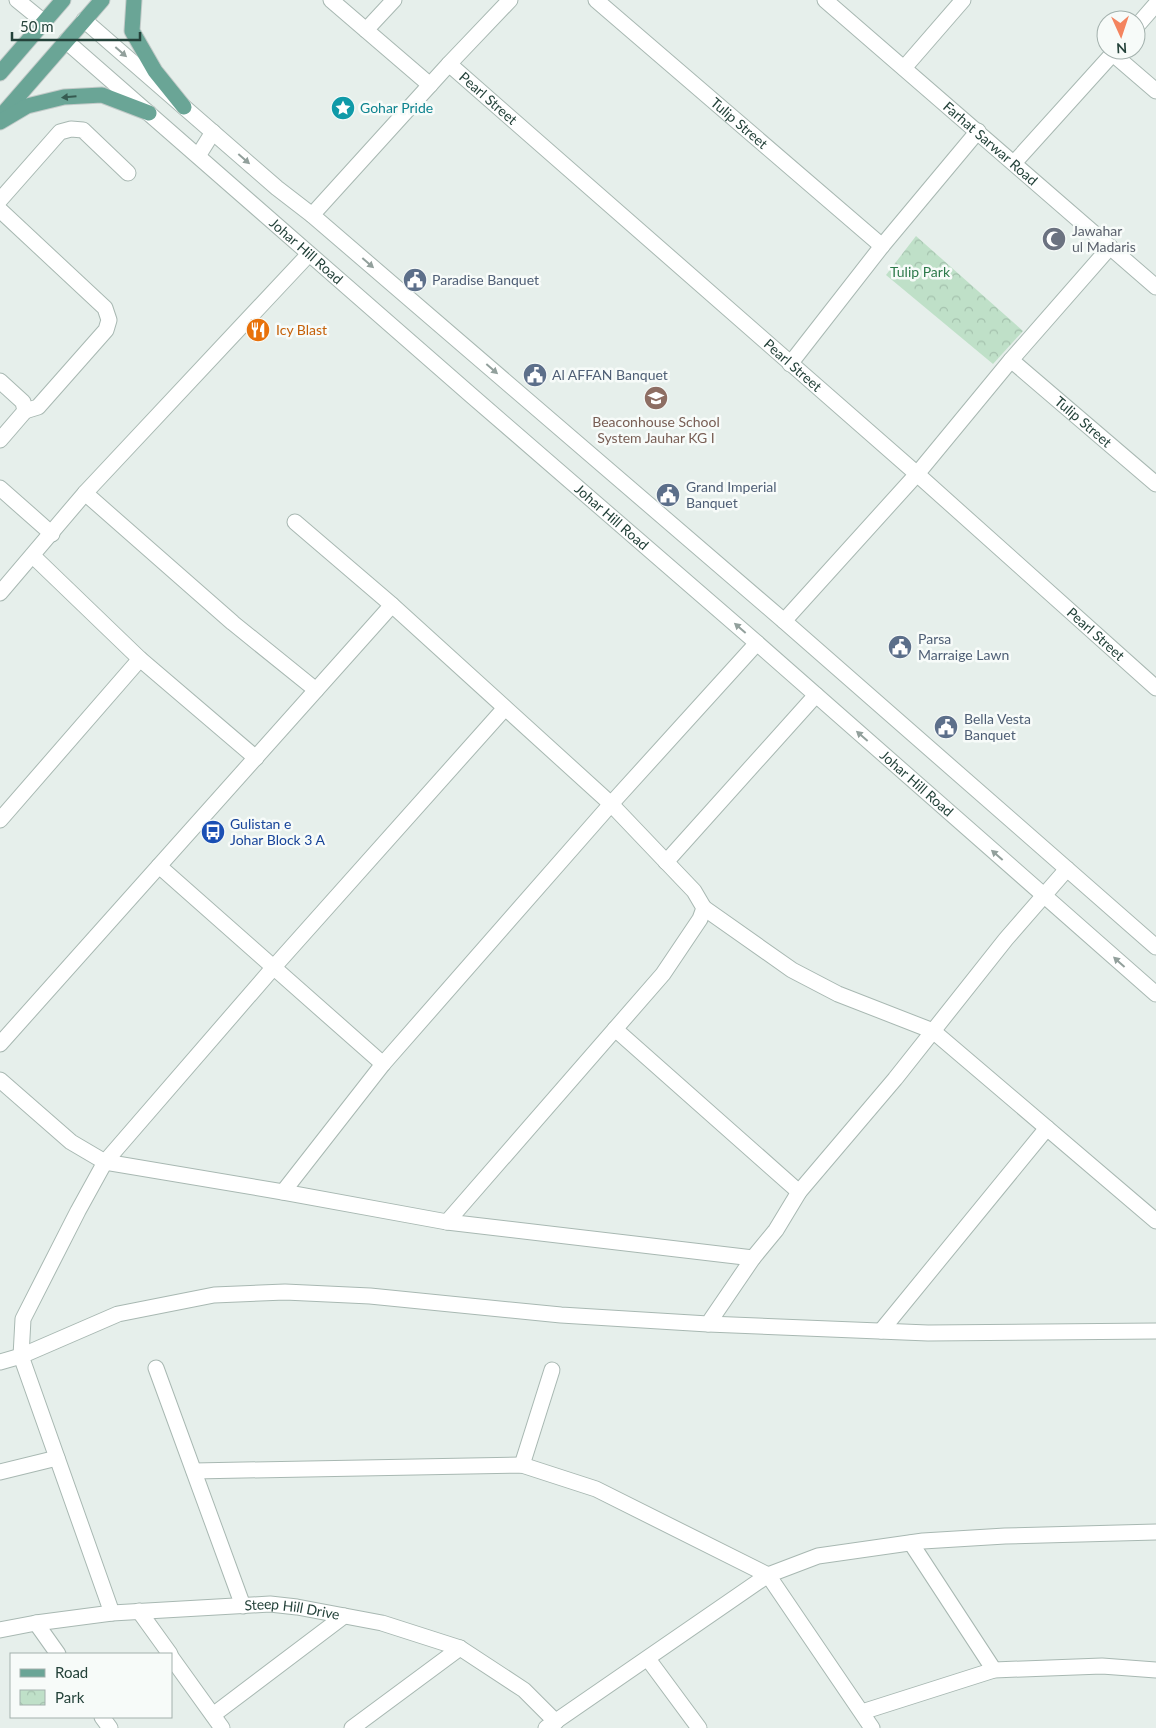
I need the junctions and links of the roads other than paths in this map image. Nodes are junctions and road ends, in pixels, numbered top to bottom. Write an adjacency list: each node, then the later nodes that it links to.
1 (17, 0): 14 (street)
2 (62, 0): 14 (main road)
3 (102, 0): 13 (main road)
4 (134, 0): 24 (main road)
5 (331, 0): 15 (street)
6 (394, 0): 15 (street)
7 (510, 0): 19 (street)
8 (596, 0): 36 (street, Tulip Street)
9 (826, 0): 20 (street, Farhat Sarwar Road)
10 (963, 0): 20 (street)
11 (1156, 4): 12 (street)
12 (1146, 16)
13 (84, 20): 16 (main road); 24 (street, one-way to 24)
14 (44, 22): 21 (main road)
15 (366, 30): 22 (street)
16 (66, 41): 25 (street, Johar Hill Road); 26 (main road)
17 (1107, 60): 31 (street)
18 (1123, 60): 23 (street)
19 (449, 64): 22 (street, Pearl Street); 41 (street, Pearl Street)
20 (904, 68): 28 (street, Farhat Sarwar Road)
21 (0, 73)
22 (430, 85): 35 (street, Pearl Street)
23 (1156, 91)
24 (184, 107): 29 (street)
25 (149, 113): 27 (main road, one-way to 27); 30 (street, Johar Hill Road)
26 (0, 118)
27 (0, 122)
28 (978, 131): 31 (street, Farhat Sarwar Road); 36 (street)
29 (213, 132): 30 (street); 35 (street, one-way to 35)
30 (198, 156): 38 (street, Johar Hill Road)
31 (1014, 163): 37 (street, Farhat Sarwar Road)
32 (128, 173): 33 (street)
33 (0, 200)
34 (0, 210): 43 (street)
35 (312, 215): 54 (street, one-way to 54)
36 (882, 246): 41 (street)
37 (1110, 247): 39 (street, Farhat Sarwar Road); 40 (street)
38 (309, 254): 48 (street); 55 (street, Johar Hill Road, one-way to 38)
39 (1156, 287)
40 (1011, 360): 45 (street); 46 (street, Tulip Street)
41 (790, 364): 45 (street, Pearl Street)
42 (0, 381): 43 (street)
43 (25, 411): 44 (street)
44 (0, 440)
45 (917, 474): 54 (street); 57 (street, Pearl Street)
46 (1156, 484)
47 (0, 488): 50 (street)
48 (85, 493): 50 (street); 58 (street)
49 (295, 522): 53 (street)
50 (52, 534): 51 (street)
51 (33, 556): 52 (street); 56 (street)
52 (0, 593)
53 (392, 605): 58 (street); 60 (street)
54 (784, 621): 66 (street)
55 (758, 644): 59 (street, Johar Hill Road); 62 (street)
56 (140, 659): 61 (street); 63 (street)
57 (1156, 688)
58 (316, 690): 61 (street)
59 (816, 695): 64 (street); 67 (street, Johar Hill Road, one-way to 59)
60 (505, 708): 62 (street); 70 (street)
61 (256, 758): 65 (street)
62 (611, 804): 64 (street); 75 (street)
63 (0, 820)
64 (666, 862): 68 (street)
65 (159, 866): 70 (street); 74 (street)
66 (1067, 869): 67 (street); 69 (street)
67 (1044, 896): 71 (street, Johar Hill Road, one-way to 67); 73 (street)
68 (704, 908): 72 (street); 73 (street)
69 (1154, 941)
70 (273, 968): 75 (street); 78 (street)
71 (1156, 994)
72 (614, 1029): 80 (street); 82 (street)
73 (933, 1030): 77 (street); 80 (street)
74 (0, 1044)
75 (383, 1064): 79 (street)
76 (0, 1080): 78 (street)
77 (1048, 1128): 81 (street); 85 (street)
78 (105, 1162): 79 (street); 87 (street)
79 (283, 1192): 82 (street)
80 (799, 1192): 83 (street)
81 (1156, 1221)
82 (448, 1222): 83 (street)
83 (753, 1258): 84 (street)
84 (708, 1324): 85 (street); 87 (street)
85 (881, 1331): 86 (street)
86 (1156, 1331)
87 (21, 1356): 88 (street); 91 (street)
88 (0, 1362)
89 (156, 1368): 93 (street)
90 (552, 1370): 92 (street)
91 (57, 1458): 94 (street); 100 (street)
92 (522, 1465): 93 (street); 97 (street)
93 (194, 1471): 98 (street)
94 (0, 1472)
95 (1156, 1532): 96 (street)
96 (912, 1543): 97 (street); 109 (street)
97 (768, 1575): 108 (street); 111 (street)
98 (243, 1606): 99 (street, Steep Hill Drive); 101 (street, Steep Hill Drive)
99 (139, 1611): 100 (street, Steep Hill Drive); 106 (street)
100 (112, 1613): 102 (street, Steep Hill Drive)
101 (344, 1616): 104 (street, Steep Hill Drive); 112 (street)
102 (36, 1623): 103 (street, Steep Hill Drive); 105 (street)
103 (0, 1630)
104 (460, 1648): 113 (street, Steep Hill Drive); 115 (street)
105 (57, 1653)
106 (169, 1653)
107 (172, 1658): 112 (street)
108 (648, 1659): 113 (street); 116 (street)
109 (994, 1670): 110 (street); 111 (street)
110 (1156, 1670)
111 (862, 1712): 117 (street)
112 (213, 1715): 114 (street)
113 (549, 1726)
114 (222, 1728)
115 (352, 1728)
116 (699, 1728)
117 (872, 1728)

